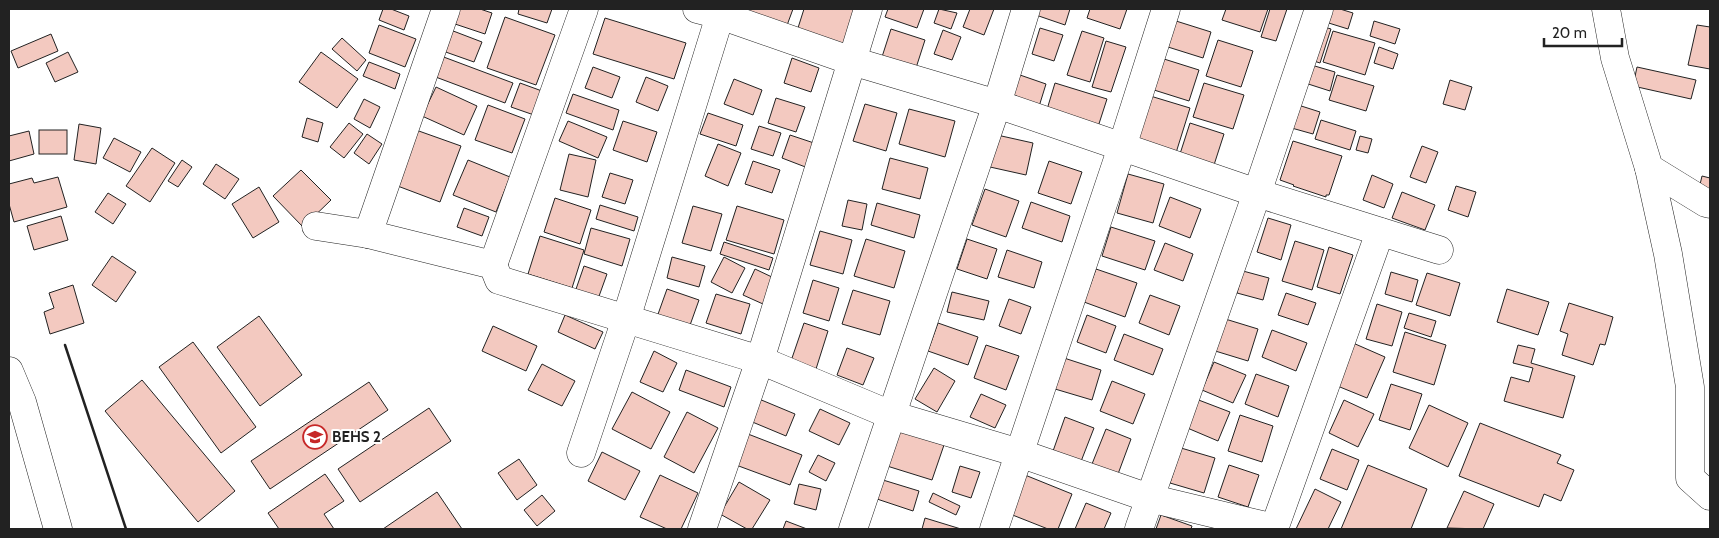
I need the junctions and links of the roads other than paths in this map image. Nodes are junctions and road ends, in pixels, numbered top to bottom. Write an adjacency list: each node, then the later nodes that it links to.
1 (446, 9): 17 (main road)
2 (584, 9): 19 (main road)
3 (868, 9): 9 (main road)
4 (1026, 9): 10 (main road)
5 (1166, 9): 11 (main road)
6 (1319, 9): 13 (main road)
7 (1606, 9): 12 (main road)
8 (713, 11): 9 (main road); 20 (main road)
9 (852, 62): 10 (main road); 21 (main road)
10 (997, 104): 11 (main road); 23 (main road)
11 (1122, 147): 13 (main road); 25 (main road)
12 (1649, 168): 14 (main road); 26 (main road)
13 (1258, 193): 16 (main road); 27 (main road)
14 (1710, 204)
15 (316, 226): 17 (main road)
16 (1380, 232): 18 (main road); 33 (main road)
17 (368, 234): 19 (main road)
18 (1439, 250)
19 (493, 265): 20 (main road)
20 (626, 319): 21 (main road); 24 (main road)
21 (760, 360): 23 (main road); 29 (main road)
22 (9, 372): 28 (main road)
23 (891, 415): 25 (main road); 30 (main road)
24 (581, 453)
25 (1020, 453): 27 (main road); 31 (main road)
26 (1710, 496)
27 (1150, 498): 32 (main road); 33 (main road)
28 (58, 529)
29 (702, 529)
30 (853, 529)
31 (994, 529)
32 (1139, 529)
33 (1274, 529)

